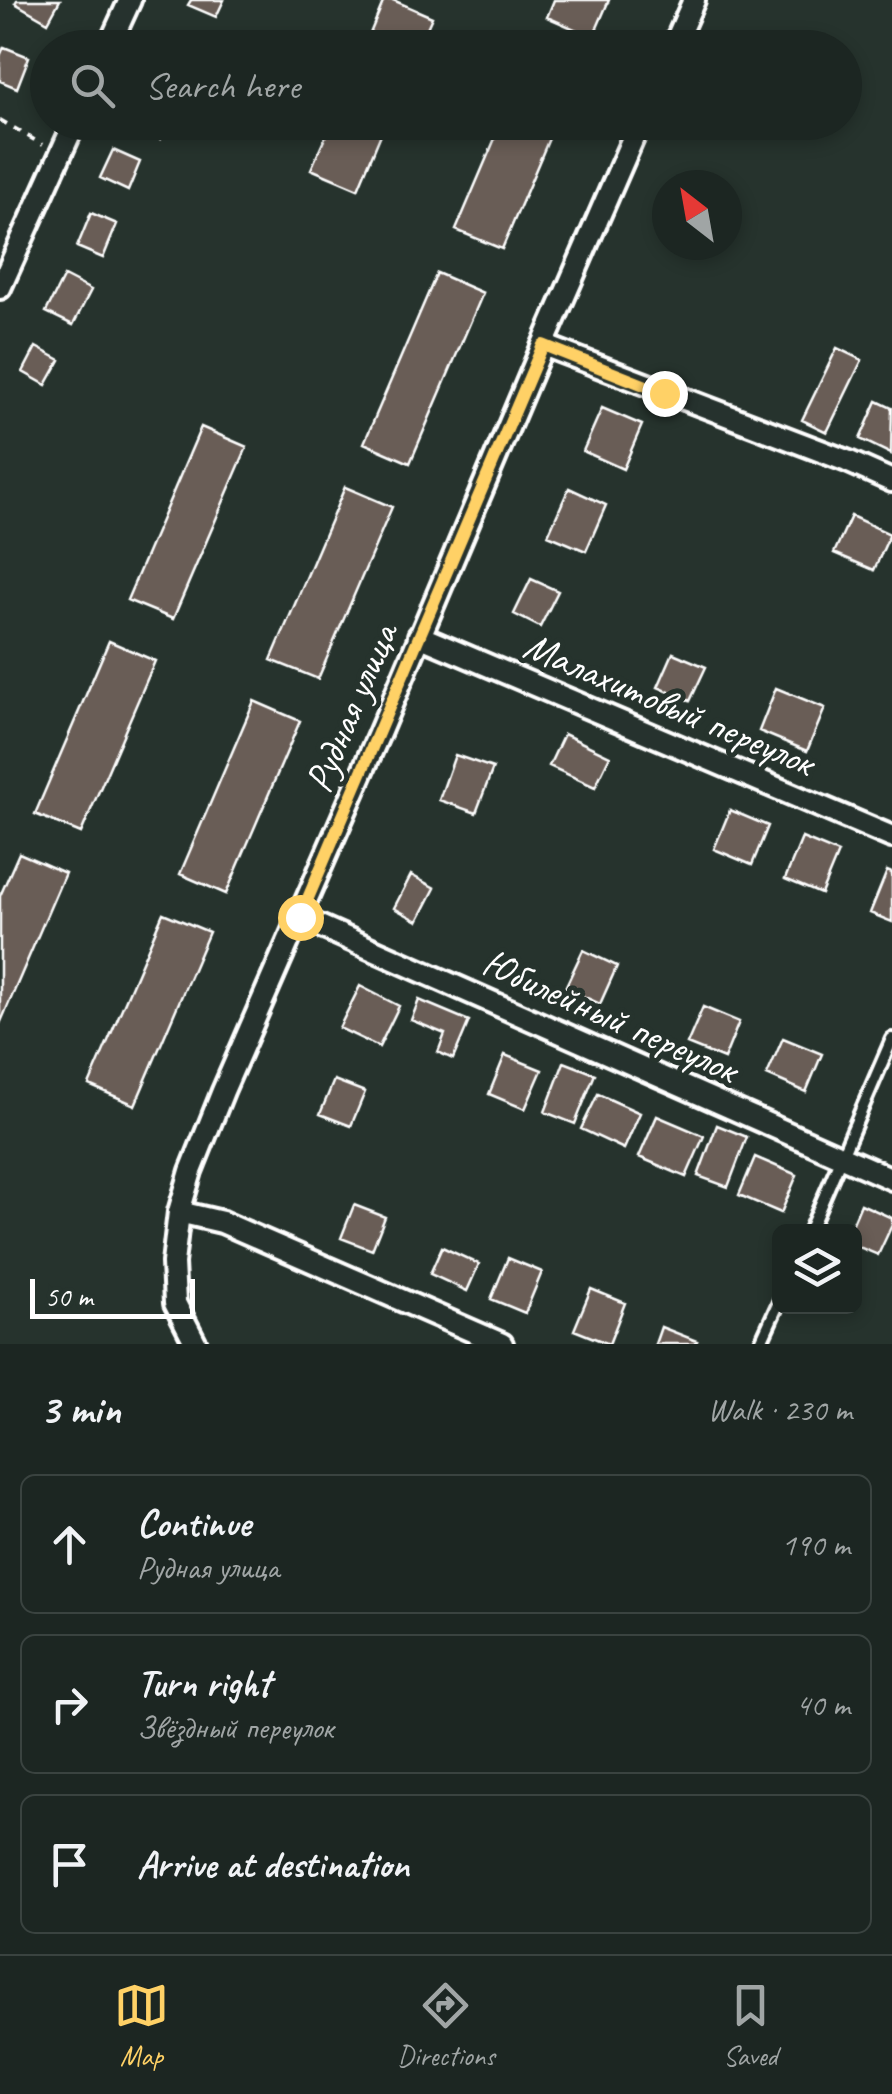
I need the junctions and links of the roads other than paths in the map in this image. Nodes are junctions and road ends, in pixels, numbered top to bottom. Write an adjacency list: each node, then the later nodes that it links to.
1 (130, 0): 3 (street)
2 (694, 0): 4 (street)
3 (116, 30)
4 (682, 30)
5 (66, 140): 7 (street)
6 (632, 140): 8 (street, Рудная улица)
7 (0, 288)
8 (543, 345): 9 (street); 10 (street, Рудная улица)
9 (892, 482)
10 (419, 636): 11 (street, Малахитовый переулок); 12 (street, Рудная улица)
11 (892, 837)
12 (300, 917): 14 (street, Юбилейный переулок); 16 (street, Рудная улица)
13 (892, 1039): 14 (lane)
14 (842, 1157): 15 (street, Юбилейный переулок); 17 (lane)
15 (892, 1178)
16 (179, 1212): 19 (street, Рудная улица); 20 (street)
17 (813, 1224)
18 (774, 1314): 21 (lane)
19 (196, 1344)
20 (502, 1344)
21 (760, 1344)

